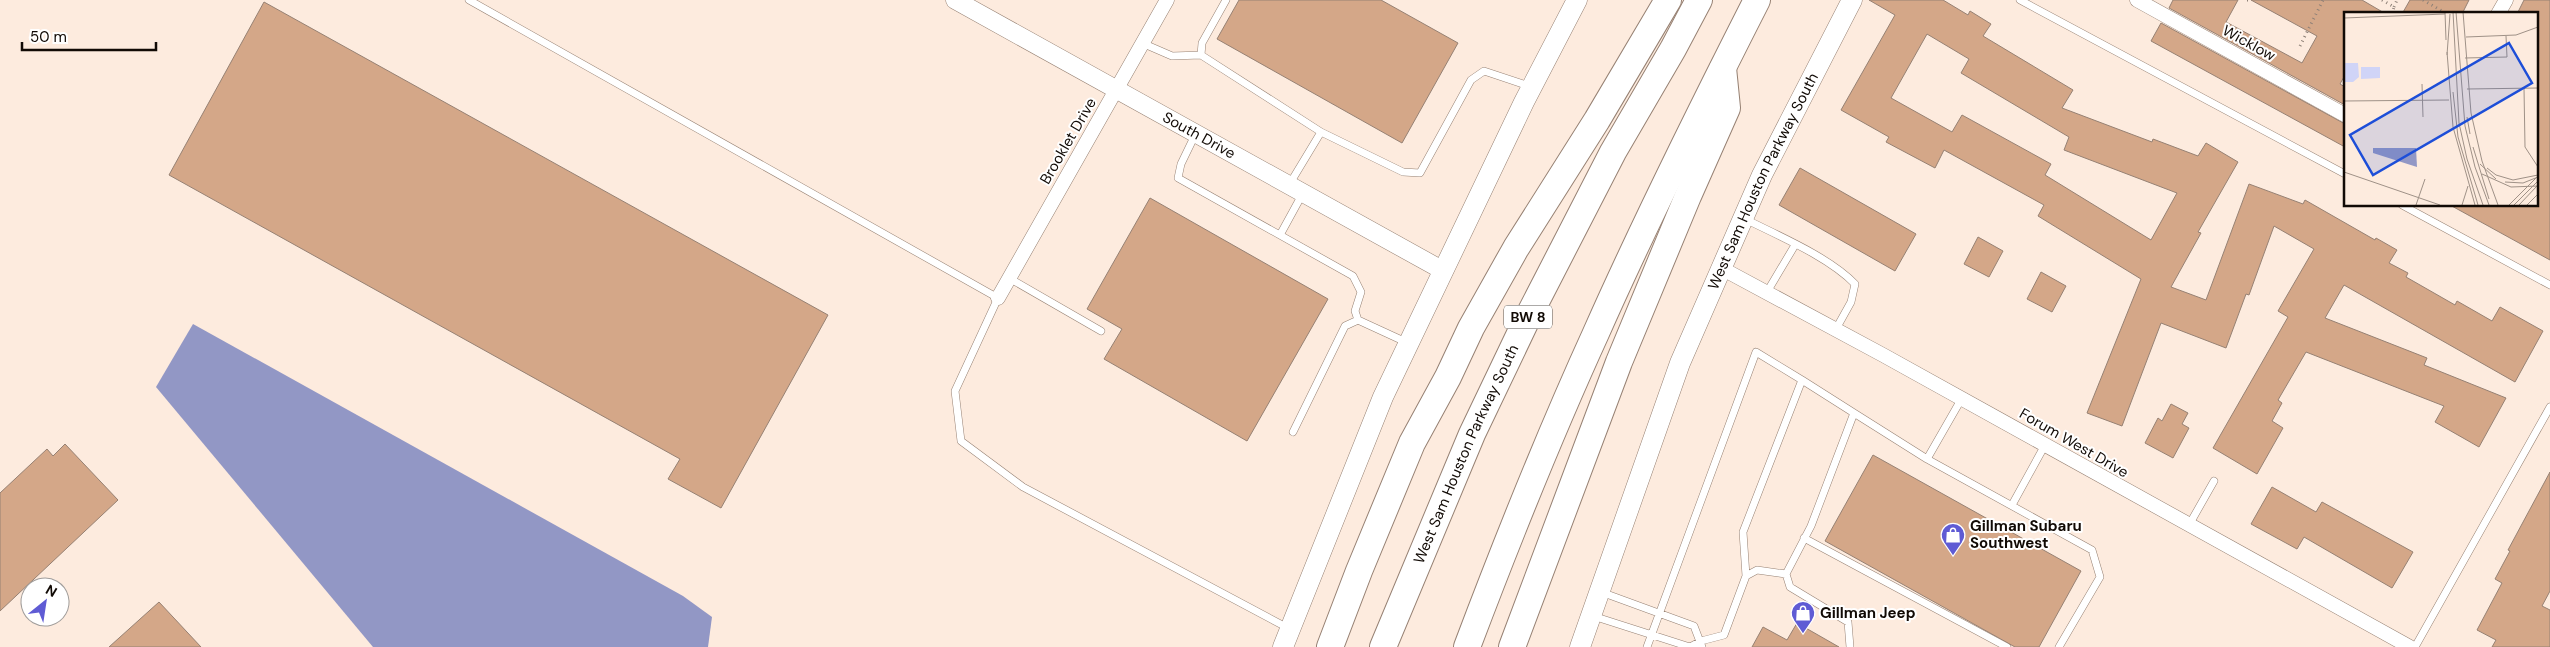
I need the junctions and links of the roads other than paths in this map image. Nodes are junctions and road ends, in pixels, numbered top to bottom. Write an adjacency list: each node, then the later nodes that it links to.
1 (468, 0): 33 (lane)
2 (955, 0): 18 (street, South Drive)
3 (1167, 0): 14 (street, Brooklet Drive)
4 (1226, 0): 15 (lane)
5 (1577, 0): 17 (main road)
6 (1668, 0): 57 (highway)
7 (1699, 0): 58 (highway, West Sam Houston Parkway South / BW 8)
8 (1757, 0): 16 (highway)
9 (1852, 0): 25 (main road, West Sam Houston Parkway South)
10 (2020, 0): 22 (lane)
11 (2137, 0): 19 (street, Wicklow)
12 (2506, 0): 13 (street)
13 (2499, 12)
14 (1142, 43): 15 (lane); 18 (street, Brooklet Drive)
15 (1201, 55): 20 (lane)
16 (1723, 67): 59 (highway); 60 (highway)
17 (1532, 87): 20 (lane); 29 (main road)
18 (1117, 88): 21 (street, South Drive); 30 (street, Brooklet Drive)
19 (2344, 114)
20 (1321, 132): 23 (lane)
21 (1197, 133): 23 (street, South Drive); 26 (lane)
22 (2344, 173)
23 (1296, 189): 26 (lane); 29 (street, South Drive)
24 (2404, 206): 31 (lane)
25 (1743, 218): 27 (lane); 28 (main road, West Sam Houston Parkway South)
26 (1280, 235): 34 (lane)
27 (1795, 245): 32 (lane); 35 (lane)
28 (1721, 268): 32 (street, Forum West Drive); 51 (main road, West Sam Houston Parkway South)
29 (1442, 270): 37 (main road)
30 (1009, 278): 33 (street, Brooklet Drive); 36 (lane)
31 (2550, 285)
32 (1767, 292): 35 (street, Forum West Drive)
33 (998, 298): 55 (lane)
34 (1358, 320): 37 (lane); 42 (lane)
35 (1836, 329): 39 (street, Forum West Drive)
36 (1101, 331)
37 (1408, 344): 55 (main road)
38 (1802, 380): 41 (lane); 50 (lane); 52 (lane)
39 (1962, 398): 43 (street, Forum West Drive); 44 (lane)
40 (2550, 406): 67 (lane)
41 (1854, 413): 44 (lane); 48 (lane)
42 (1293, 432)
43 (2045, 445): 46 (lane); 47 (street, Forum West Drive)
44 (1927, 459): 46 (lane)
45 (2214, 481): 47 (lane)
46 (2012, 505): 65 (lane)
47 (2188, 525): 66 (street, Forum West Drive)
48 (1804, 538): 49 (lane); 64 (lane)
49 (1786, 574): 50 (lane); 63 (lane)
50 (1746, 576): 56 (lane)
51 (1598, 591): 52 (lane); 53 (main road, West Sam Houston Parkway South)
52 (1658, 613): 54 (lane); 56 (lane)
53 (1590, 615): 54 (lane); 61 (main road, West Sam Houston Parkway South)
54 (1651, 634): 56 (lane); 62 (lane)
55 (1286, 638)
56 (1702, 644)
57 (1330, 647)
58 (1383, 647)
59 (1467, 647)
60 (1512, 647)
61 (1580, 647)
62 (1647, 647)
63 (1850, 647)
64 (2007, 647)
65 (2059, 647)
66 (2410, 647)
67 (2415, 647)

